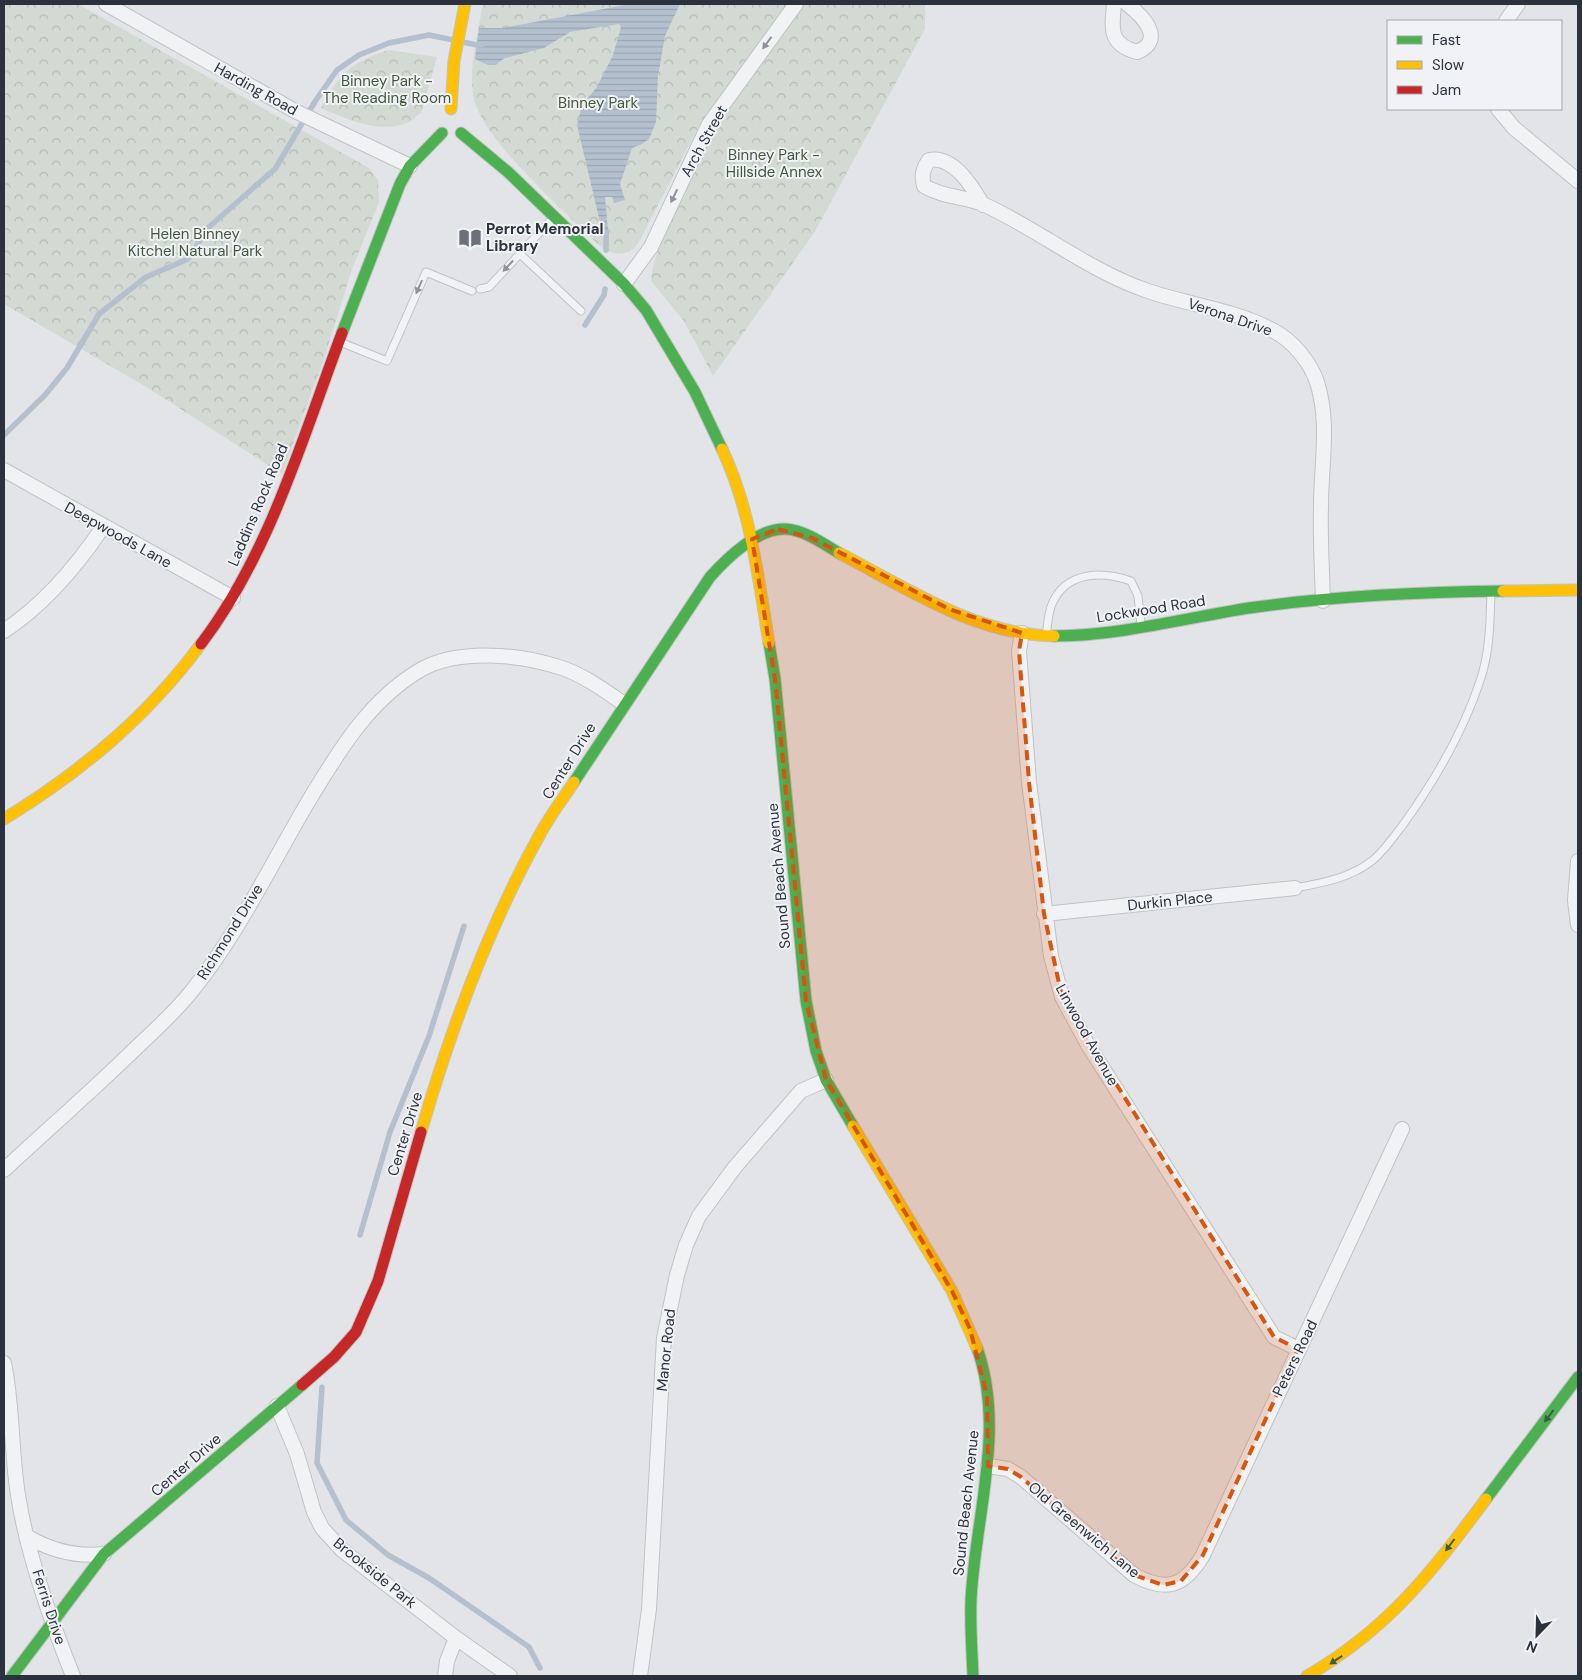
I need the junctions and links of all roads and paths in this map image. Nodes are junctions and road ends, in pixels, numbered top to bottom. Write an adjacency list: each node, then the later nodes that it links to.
1 (106, 4): 11 (street, Harding Road)
2 (465, 4): 9 (main road)
3 (796, 4): 16 (street, Arch Street, one-way to 16)
4 (1114, 4): 5 (street)
5 (1127, 4)
6 (1518, 4): 7 (street)
7 (1507, 20)
8 (1499, 110): 12 (street)
9 (443, 120): 10 (main road); 10 (main road); 11 (main road, Laddins Rock Road)
10 (461, 133): 14 (main road, Sound Beach Avenue)
11 (410, 166): 20 (main road, Laddins Rock Road)
12 (1578, 181)
13 (983, 204): 27 (street, Verona Drive)
14 (554, 218): 15 (lane); 16 (main road, Sound Beach Avenue)
15 (520, 254): 17 (lane, one-way to 17); 19 (lane)
16 (624, 284): 23 (main road, Sound Beach Avenue)
17 (480, 289)
18 (472, 291): 20 (lane, one-way to 20)
19 (581, 311)
20 (339, 342): 26 (main road, Laddins Rock Road)
21 (4, 470): 22 (street, Deepwoods Lane)
22 (103, 527): 26 (street, Deepwoods Lane); 29 (street)
23 (752, 539): 30 (main road, Lockwood Road); 32 (main road, Center Drive); 38 (main road, Sound Beach Avenue)
24 (1578, 590): 25 (main road, Lockwood Road)
25 (1490, 591): 27 (main road, Lockwood Road); 35 (lane)
26 (233, 598): 33 (main road, Laddins Rock Road)
27 (1323, 601): 28 (main road, Lockwood Road)
28 (1141, 626): 31 (main road, Lockwood Road); 31 (lane)
29 (4, 631)
30 (1022, 633): 31 (main road, Lockwood Road); 36 (street, Linwood Avenue)
31 (1046, 635)
32 (624, 704): 40 (street, Richmond Drive); 44 (main road, Center Drive)
33 (4, 819)
34 (1578, 862): 37 (street)
35 (1295, 888): 36 (street, Durkin Place)
36 (1044, 914): 41 (street, Linwood Avenue)
37 (1578, 925)
38 (826, 1080): 45 (main road, Sound Beach Avenue); 55 (street, Manor Road)
39 (1402, 1129): 41 (street, Peters Road)
40 (4, 1170)
41 (1298, 1349): 48 (street, Peters Road)
42 (4, 1363): 46 (street, Ferris Drive)
43 (1578, 1377): 57 (main road, one-way to 57)
44 (277, 1406): 47 (main road, Center Drive); 50 (street, Brookside Park)
45 (988, 1466): 48 (street, Old Greenwich Lane); 56 (main road, Sound Beach Avenue)
46 (28, 1537): 47 (street, Ferris Drive); 49 (street, Ferris Drive)
47 (104, 1554): 49 (main road, Center Drive)
48 (1181, 1581)
49 (52, 1621): 51 (main road, Center Drive); 52 (street, Ferris Drive)
50 (456, 1638): 53 (street); 54 (street, Brookside Park)
51 (12, 1676)
52 (73, 1676)
53 (445, 1676)
54 (510, 1676)
55 (640, 1676)
56 (973, 1676)
57 (1307, 1676)

